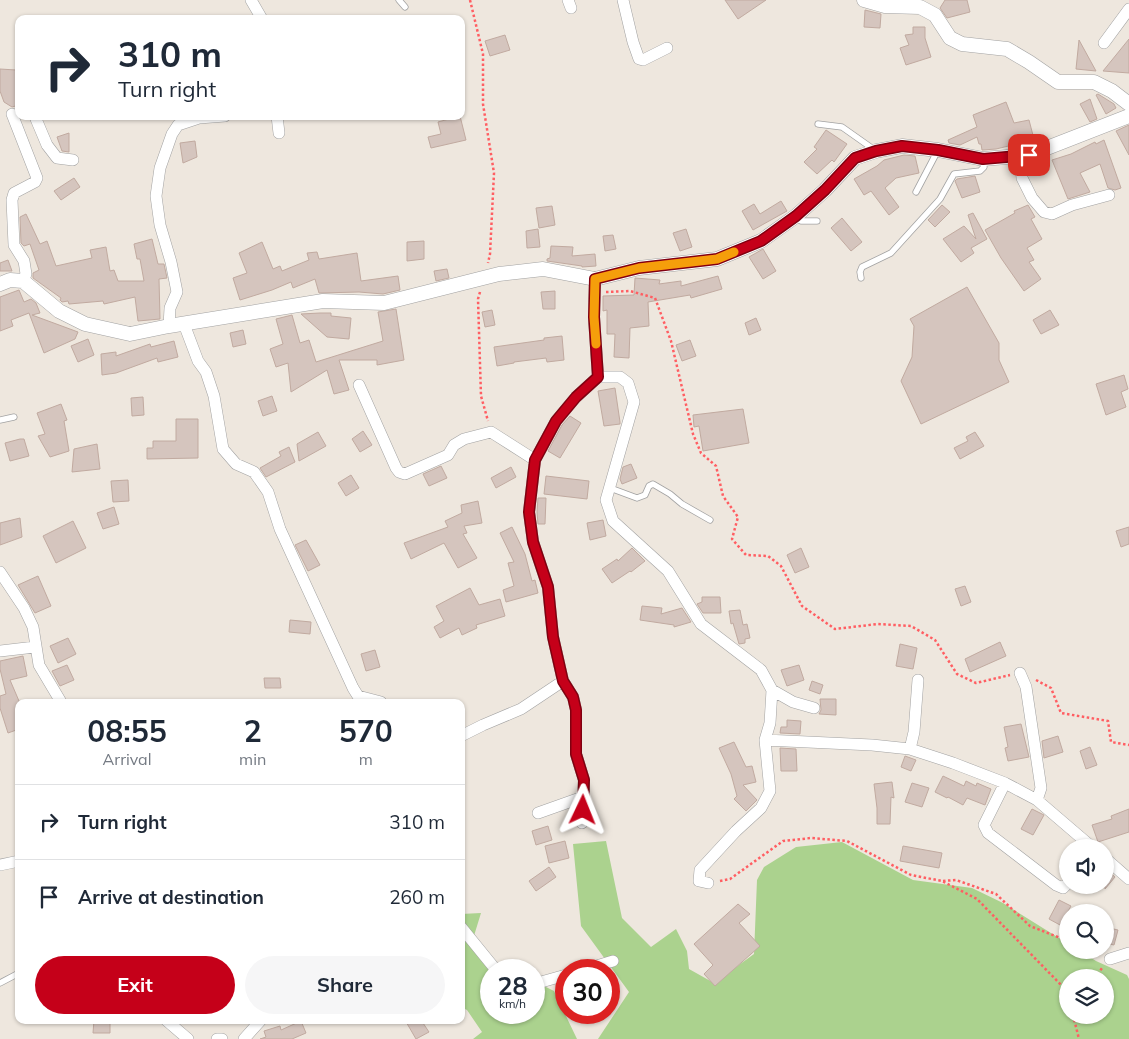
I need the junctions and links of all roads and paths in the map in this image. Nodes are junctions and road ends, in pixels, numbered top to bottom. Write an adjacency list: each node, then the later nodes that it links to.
1 (251, 0): 8 (street)
2 (399, 0): 6 (lane)
3 (470, 0): 32 (path)
4 (623, 0): 10 (street)
5 (864, 0): 11 (street)
6 (405, 7)
7 (1129, 9): 9 (street)
8 (260, 15)
9 (1104, 42)
10 (666, 48)
11 (1129, 104)
12 (12, 114): 20 (street)
13 (1129, 116): 23 (street)
14 (36, 120): 19 (street)
15 (193, 120): 38 (street)
16 (277, 120): 18 (street)
17 (818, 124): 22 (lane)
18 (279, 133)
19 (47, 145): 20 (street); 25 (street)
20 (26, 149): 28 (street)
21 (938, 150): 22 (street); 24 (street); 26 (lane)
22 (876, 151): 30 (street)
23 (1020, 156): 24 (street); 27 (street)
24 (983, 159): 33 (lane)
25 (73, 160)
26 (916, 192)
27 (1109, 195)
28 (12, 200): 29 (street); 34 (street)
29 (0, 203)
30 (796, 216): 31 (lane); 36 (street)
31 (817, 221)
32 (484, 277): 36 (street); 37 (street); 43 (path)
33 (861, 278)
34 (23, 281): 35 (street); 38 (street)
35 (0, 284)
36 (595, 286): 39 (street); 50 (path)
37 (184, 324): 38 (street); 55 (street)
38 (169, 326)
39 (598, 377): 44 (street); 45 (street)
40 (359, 385): 43 (street)
41 (14, 417): 42 (lane)
42 (0, 420)
43 (491, 432): 44 (street)
44 (535, 460): 52 (street)
45 (610, 488): 46 (lane); 53 (street)
46 (710, 520)
47 (0, 572): 48 (street)
48 (35, 647): 49 (street); 54 (street)
49 (0, 651)
50 (1020, 673): 59 (path); 63 (street)
51 (918, 680): 60 (street)
52 (563, 681): 57 (street); 62 (street)
53 (772, 690): 56 (street); 58 (street)
54 (59, 699)
55 (370, 699)
56 (814, 708)
57 (465, 734)
58 (765, 740): 60 (street); 72 (street)
59 (1129, 745)
60 (910, 749): 61 (street)
61 (1005, 783): 63 (street); 73 (street)
62 (583, 797): 64 (street); 65 (street)
63 (1037, 800): 66 (street)
64 (538, 812)
65 (582, 822)
66 (1082, 839)
67 (15, 862): 68 (street)
68 (0, 865)
69 (1114, 866): 70 (street)
70 (1129, 879)
71 (942, 881): 72 (path); 75 (path); 81 (path)
72 (708, 884)
73 (1059, 886)
74 (465, 932): 78 (street)
75 (1059, 938)
76 (1129, 953): 77 (street)
77 (1114, 958)
78 (487, 959)
79 (15, 975): 80 (lane)
80 (0, 983)
81 (1059, 983)
82 (171, 1024): 85 (street)
83 (257, 1024): 88 (street)
84 (1075, 1024): 89 (path)
85 (188, 1039)
86 (217, 1039): 87 (street)
87 (222, 1039)
88 (244, 1039)
89 (1079, 1039)

